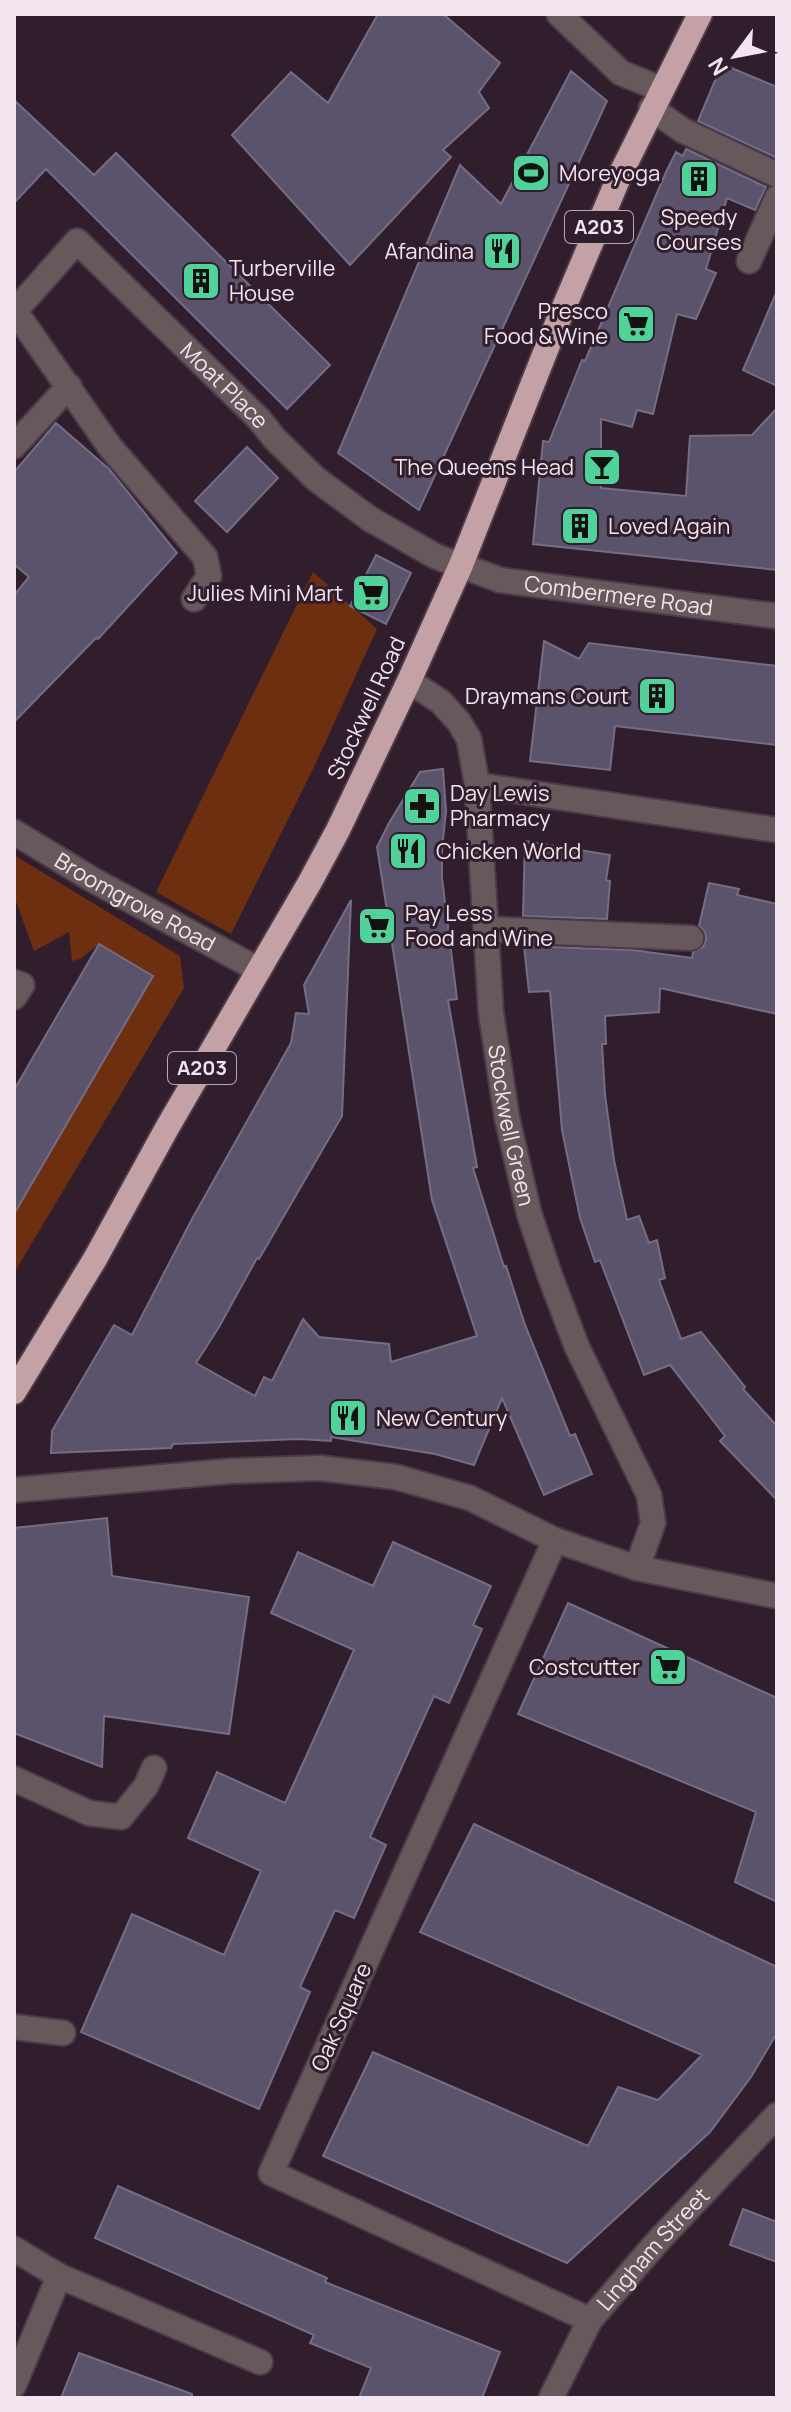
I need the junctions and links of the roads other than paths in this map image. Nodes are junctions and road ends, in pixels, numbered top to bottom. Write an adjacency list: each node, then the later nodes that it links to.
1 (559, 14): 3 (street)
2 (700, 14): 3 (highway, Stockwell Road / A203)
3 (656, 98): 4 (street); 10 (highway, Stockwell Road / A203)
4 (777, 175)
5 (777, 198): 6 (street)
6 (749, 261)
7 (15, 311): 8 (street); 10 (street, Moat Place)
8 (69, 386): 9 (street); 11 (street)
9 (14, 446)
10 (461, 565): 12 (street, Combermere Road); 13 (highway, Stockwell Road / A203)
11 (194, 599)
12 (777, 616)
13 (409, 681): 14 (street, Stockwell Green); 19 (highway, Stockwell Road / A203)
14 (477, 785): 15 (street); 17 (street, Stockwell Green)
15 (777, 830)
16 (14, 832): 19 (street, Broomgrove Road)
17 (486, 929): 18 (street); 25 (street, Stockwell Green)
18 (691, 938)
19 (259, 970): 22 (highway, Stockwell Road / A203)
20 (14, 982): 21 (street)
21 (14, 997)
22 (14, 1392)
23 (14, 1490): 24 (street)
24 (555, 1540): 25 (street); 34 (street, Oak Square)
25 (637, 1568): 26 (street)
26 (777, 1596)
27 (154, 1768): 28 (street)
28 (14, 1779)
29 (14, 2027): 30 (street)
30 (63, 2033)
31 (777, 2115): 34 (street, Lingham Street)
32 (14, 2249): 33 (street)
33 (59, 2276): 35 (street); 36 (street)
34 (590, 2320): 39 (street, Lingham Street)
35 (260, 2362)
36 (14, 2385)
37 (14, 2392): 38 (street)
38 (28, 2398)
39 (551, 2398)

